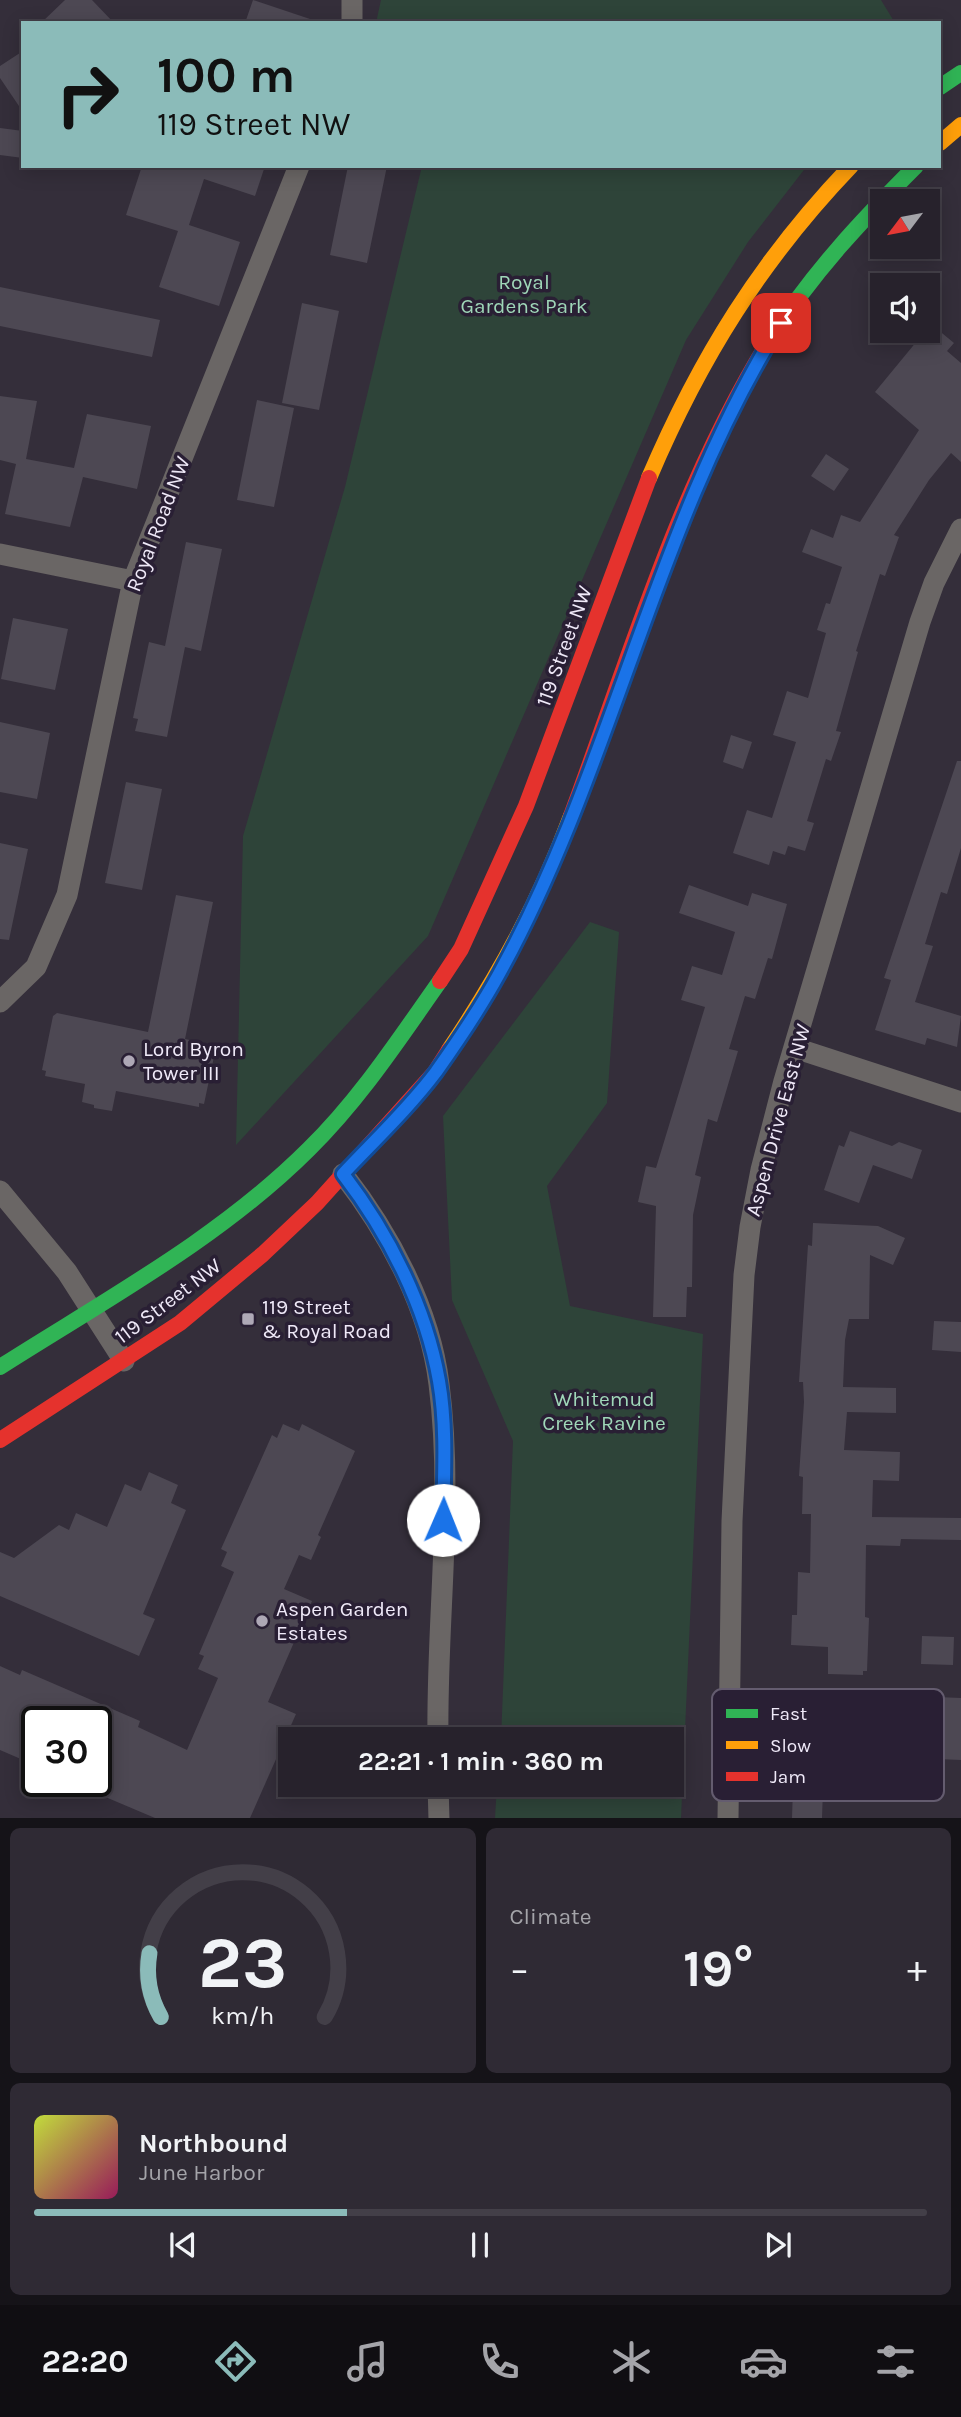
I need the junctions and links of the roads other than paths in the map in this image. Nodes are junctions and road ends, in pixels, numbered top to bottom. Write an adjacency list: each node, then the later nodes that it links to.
1 (352, 0): 2 (street)
2 (352, 21)
3 (961, 72): 4 (main road)
4 (941, 86)
5 (961, 125): 6 (main road)
6 (941, 142)
7 (298, 168): 12 (street, Royal Road NW)
8 (849, 168): 16 (main road, 119 Street NW)
9 (914, 168): 16 (main road, 119 Street NW)
10 (961, 529): 14 (street, Aspen Drive East NW)
11 (0, 554): 12 (street)
12 (133, 581): 13 (street, Royal Road NW)
13 (0, 1002)
14 (795, 1048): 15 (street); 22 (street, Aspen Drive East NW)
15 (961, 1102)
16 (329, 1157): 18 (main road, 119 Street NW); 19 (main road, 119 Street NW); 23 (street)
17 (0, 1191): 18 (street)
18 (92, 1310): 19 (street); 20 (main road, 119 Street NW)
19 (124, 1361): 21 (main road, 119 Street NW)
20 (0, 1367)
21 (0, 1440)
22 (730, 1689)
23 (438, 1727)
24 (438, 1797): 25 (street)
25 (439, 1818)

